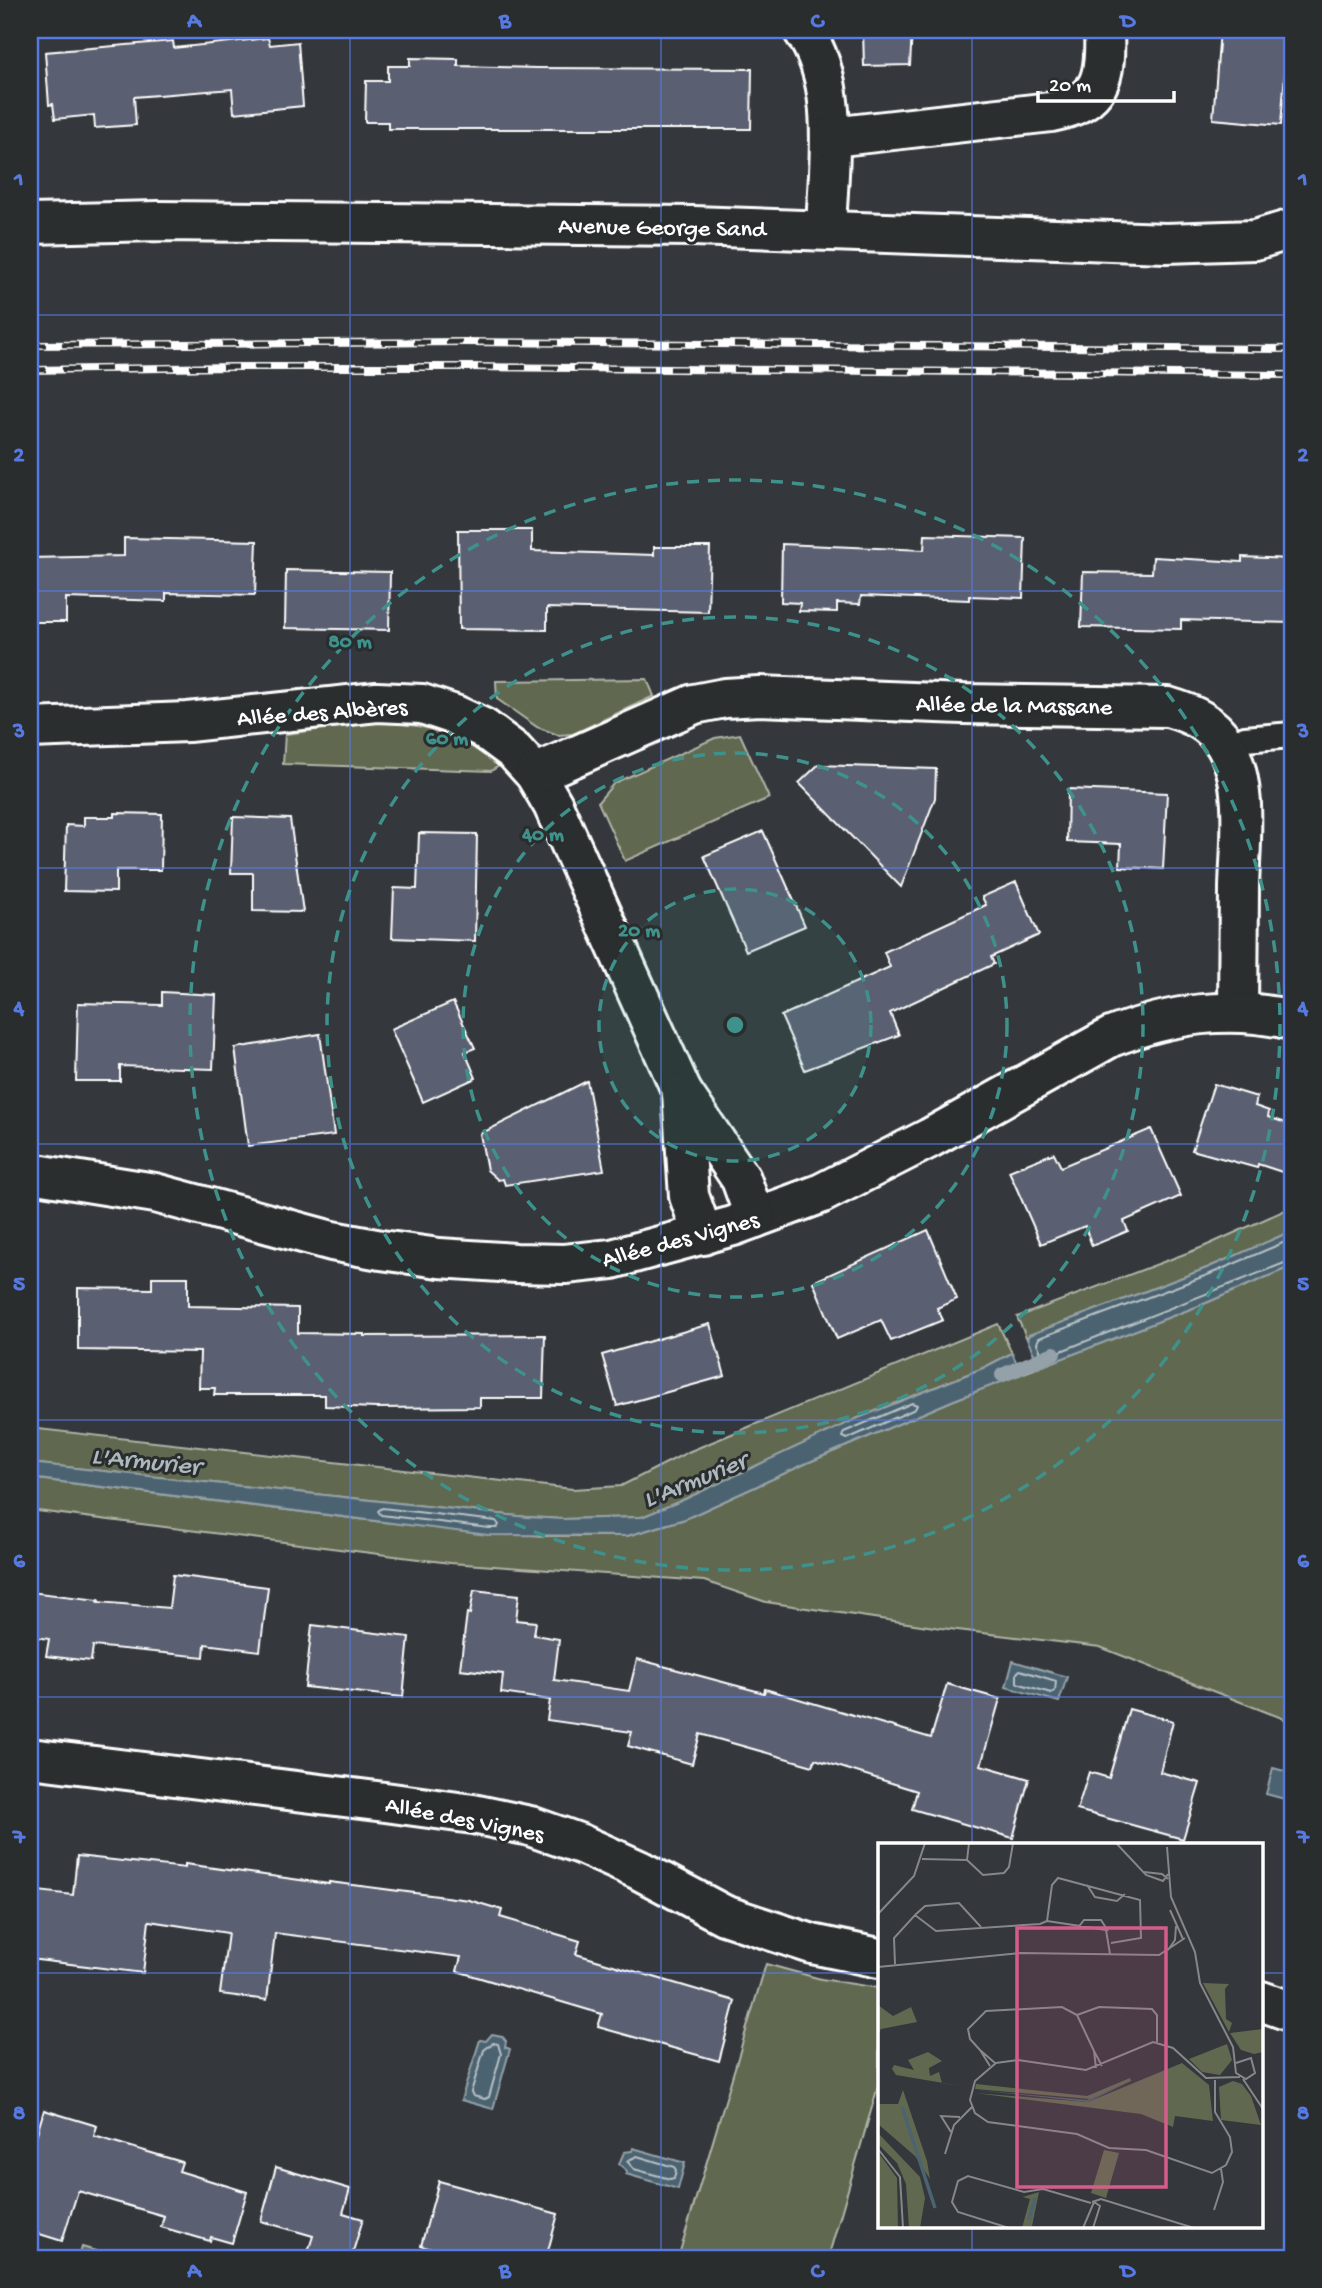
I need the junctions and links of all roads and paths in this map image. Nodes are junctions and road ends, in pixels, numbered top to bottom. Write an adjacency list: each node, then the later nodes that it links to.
1 (804, 30): 3 (street)
2 (1104, 40): 3 (street)
3 (832, 137): 6 (street)
4 (30, 224): 6 (street, Avenue George Sand)
5 (1292, 229): 6 (street, Avenue George Sand)
6 (826, 230)
7 (30, 728): 10 (street, Allée des Albères)
8 (1292, 735): 9 (lane)
9 (1226, 746): 10 (street, Allée de la Massane); 11 (street, Allée de la Massane)
10 (535, 774): 13 (street, Allée des Albères)
11 (1238, 1012): 12 (street, Allée des Vignes); 15 (street, Allée des Vignes)
12 (1292, 1020)
13 (682, 1092): 15 (street, Allée des Albères); 16 (street, Allée des Albères)
14 (30, 1173): 16 (street, Allée des Vignes)
15 (755, 1218): 16 (street, Allée des Vignes)
16 (703, 1235)
17 (30, 1758): 18 (street, Allée des Vignes)
18 (878, 1958)
19 (1262, 2001): 20 (street)
20 (1292, 2012)

